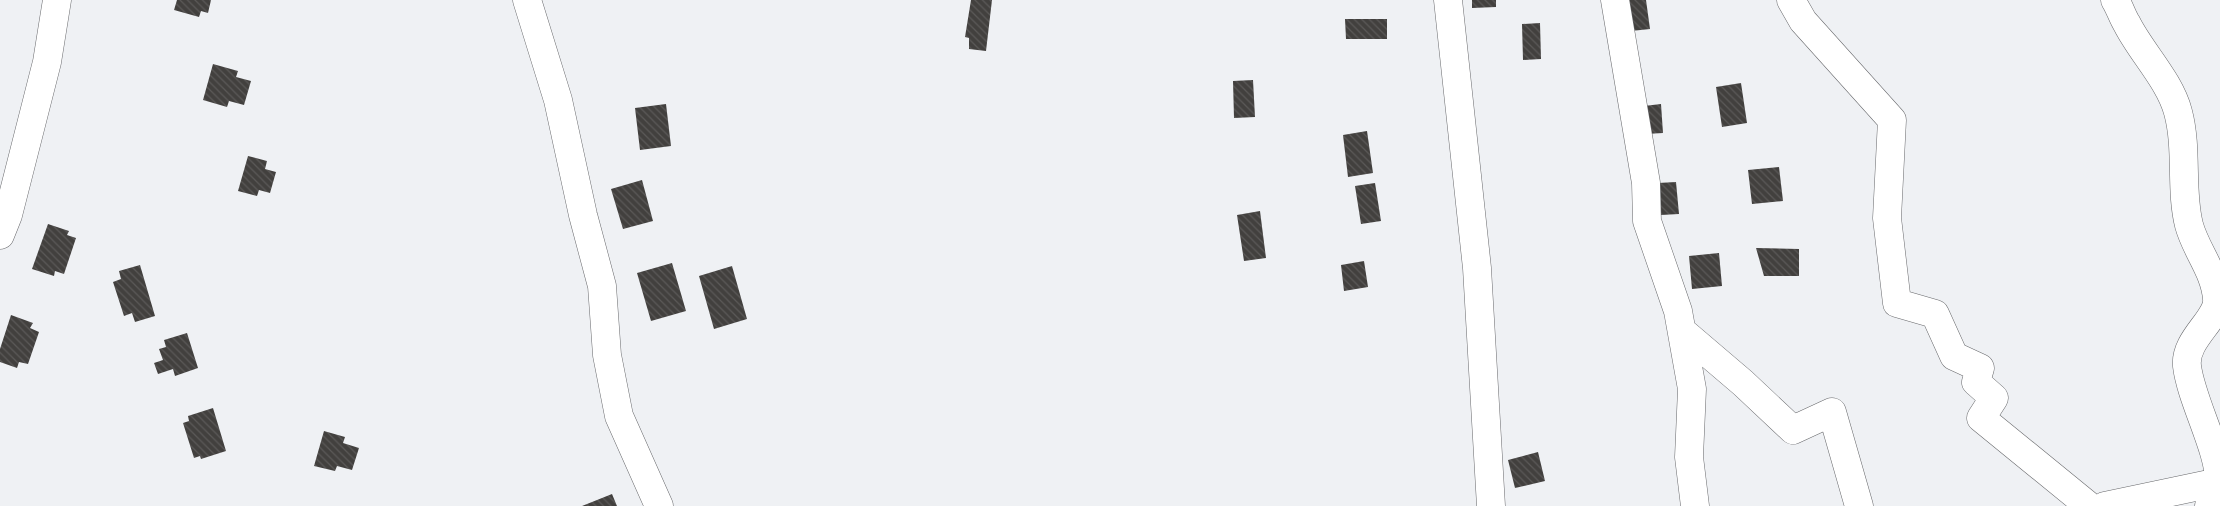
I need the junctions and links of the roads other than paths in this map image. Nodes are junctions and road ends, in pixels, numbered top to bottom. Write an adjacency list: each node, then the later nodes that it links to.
1 (57, 0): 7 (street)
2 (527, 0): 10 (street)
3 (1448, 0): 11 (street)
4 (1616, 0): 8 (street)
5 (1792, 0): 14 (street)
6 (2115, 0): 9 (street)
7 (0, 235)
8 (1682, 331): 12 (street); 13 (street)
9 (2219, 482): 15 (street); 16 (street)
10 (659, 506)
11 (1491, 506)
12 (1695, 506)
13 (1859, 506)
14 (2089, 506)
15 (2105, 506)
16 (2208, 506)

